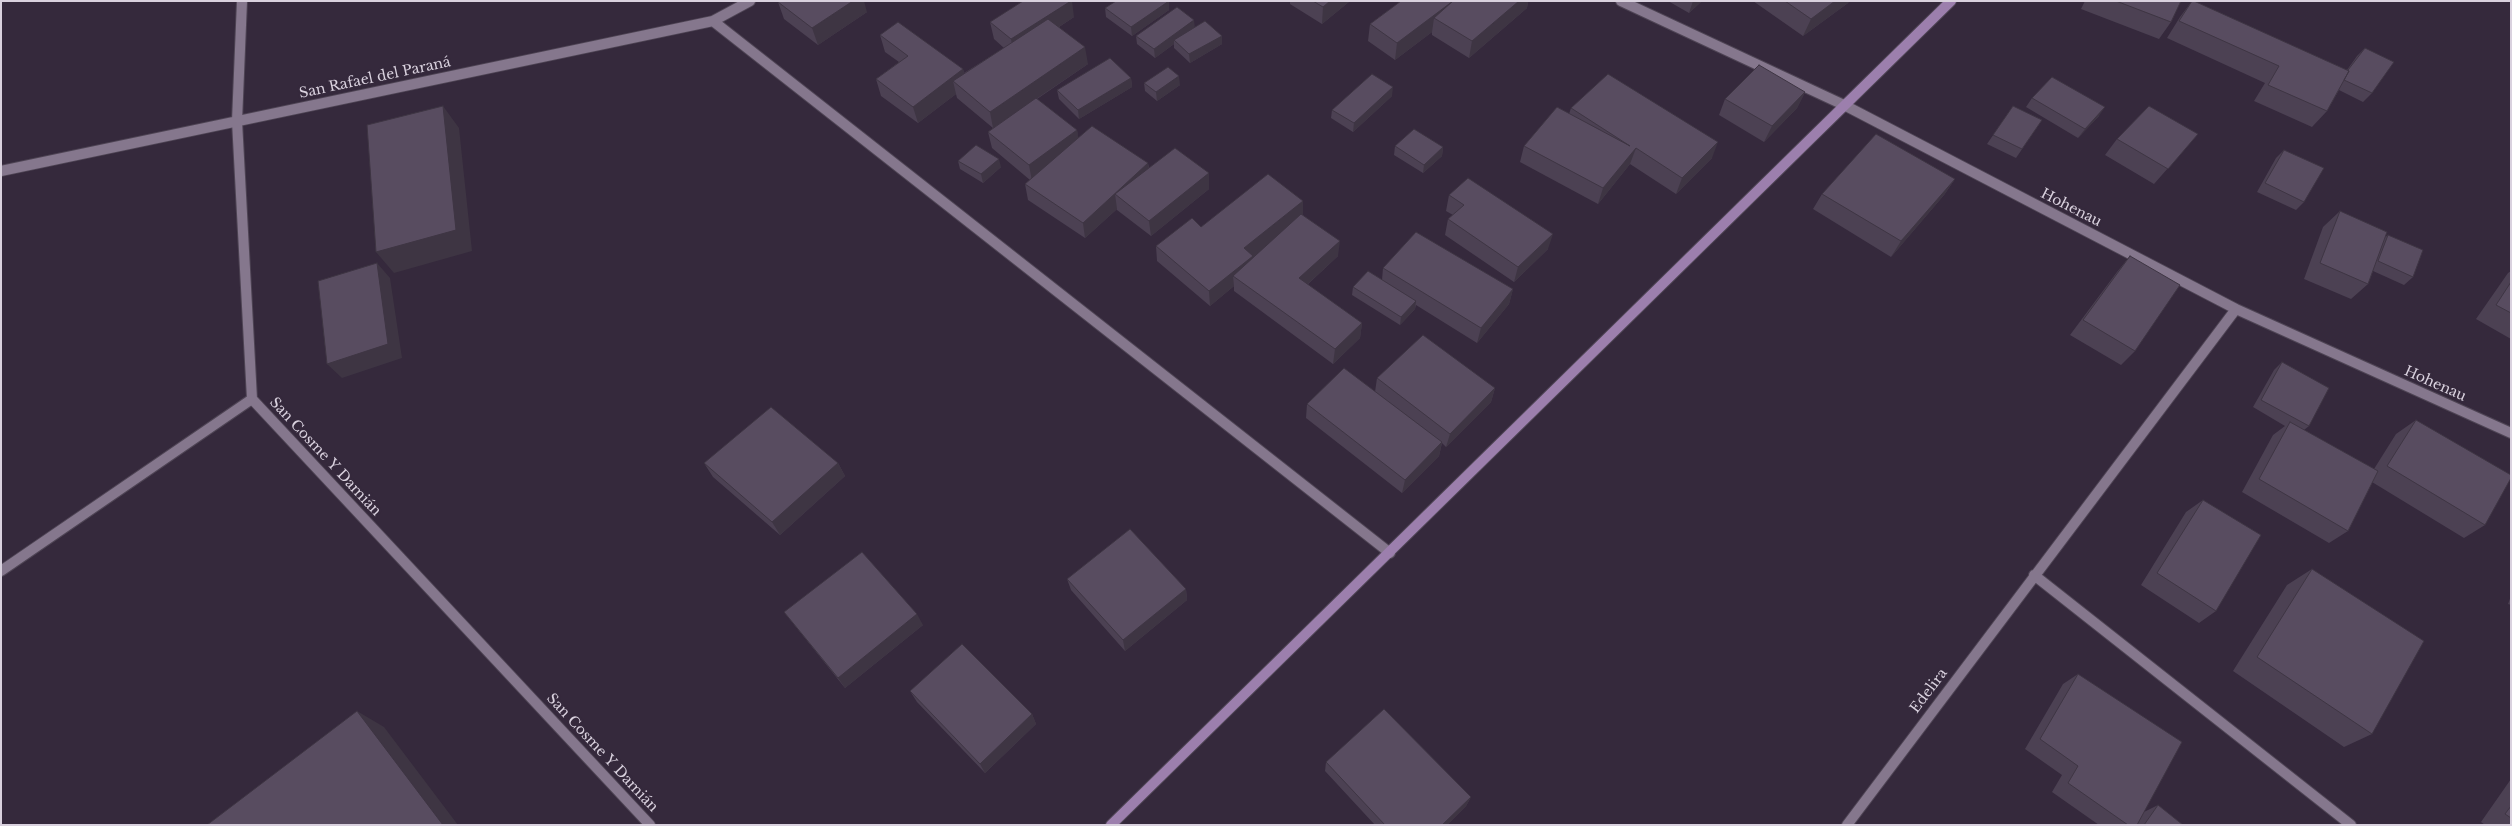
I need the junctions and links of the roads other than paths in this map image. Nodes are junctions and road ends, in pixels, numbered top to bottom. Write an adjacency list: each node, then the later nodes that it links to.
1 (242, 1): 7 (street, San Cosme Y Damián)
2 (750, 1): 5 (street, San Rafael del Paraná)
3 (1621, 1): 6 (street, Hohenau)
4 (1951, 1): 6 (main road)
5 (713, 21): 7 (street, San Rafael del Paraná); 12 (street)
6 (1846, 106): 9 (street, Hohenau); 12 (main road)
7 (237, 121): 8 (street, San Rafael del Paraná); 10 (street, San Cosme Y Damián)
8 (1, 171)
9 (2236, 310): 11 (street, Hohenau); 14 (street, Edelira)
10 (252, 399): 13 (street); 15 (street, San Cosme Y Damián)
11 (2511, 433)
12 (1390, 553): 16 (main road)
13 (1, 571)
14 (2034, 575): 17 (street, Edelira); 18 (street)
15 (650, 825)
16 (1111, 825)
17 (1847, 825)
18 (2351, 825)

